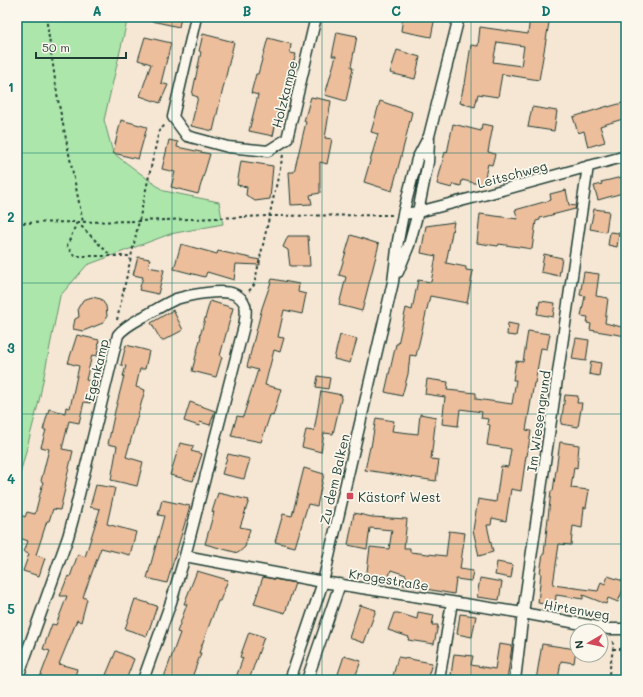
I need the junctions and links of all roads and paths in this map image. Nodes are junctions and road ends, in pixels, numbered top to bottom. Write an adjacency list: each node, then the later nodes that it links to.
1 (46, 17): 15 (path)
2 (196, 17): 5 (street)
3 (316, 17): 7 (street, Holzkampe)
4 (459, 17): 6 (street, Zu dem Balken)
5 (172, 117): 7 (street, Holzkampe); 13 (path)
6 (429, 136): 10 (street, Zu dem Balken); 11 (street, Zu dem Balken)
7 (287, 139): 12 (path)
8 (626, 156): 9 (street, Leitschweg)
9 (588, 166): 10 (street, Leitschweg); 26 (street, Im Wiesengrund)
10 (418, 212): 11 (street, Leitschweg); 19 (street, Zu dem Balken)
11 (403, 214): 12 (path); 19 (street, Zu dem Balken)
12 (269, 216): 13 (path); 20 (path)
13 (139, 221): 15 (path); 18 (path)
14 (76, 222): 15 (path); 16 (path); 17 (path); 17 (path)
15 (83, 222)
16 (17, 223)
17 (110, 255): 18 (path)
18 (132, 256): 21 (path)
19 (393, 282): 23 (street, Zu dem Balken)
20 (242, 301): 21 (street, Egenkamp); 22 (street)
21 (120, 333): 31 (street, Egenkamp)
22 (185, 556): 23 (street); 32 (street)
23 (323, 582): 24 (street, Krogestraße); 33 (street, Zu dem Balken)
24 (340, 584): 25 (street, Krogestraße); 34 (street)
25 (452, 602): 26 (street, Krogestraße); 35 (street)
26 (523, 613): 27 (street, Hirtenweg); 36 (street, Im Wiesengrund)
27 (610, 629): 28 (street, Hirtenweg); 29 (path)
28 (626, 629)
29 (614, 649): 30 (path); 37 (path)
30 (626, 649)
31 (17, 680)
32 (143, 680)
33 (290, 680)
34 (307, 680)
35 (439, 680)
36 (515, 680)
37 (608, 680)

